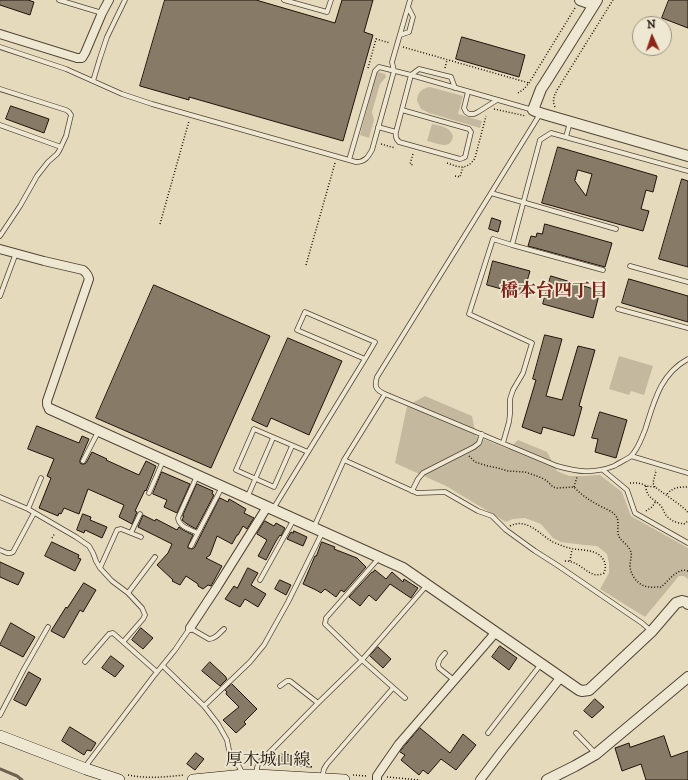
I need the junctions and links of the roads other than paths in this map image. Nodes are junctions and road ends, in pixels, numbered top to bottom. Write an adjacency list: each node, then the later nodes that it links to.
1 (60, 0): 7 (lane)
2 (109, 0): 11 (street)
3 (125, 0): 17 (lane)
4 (284, 0): 5 (lane)
5 (330, 0)
6 (410, 0): 10 (lane)
7 (65, 1): 11 (lane)
8 (578, 3): 9 (street)
9 (596, 3): 23 (street)
10 (408, 7): 13 (lane); 13 (lane)
11 (102, 14): 12 (street)
12 (0, 34)
13 (400, 35): 15 (lane)
14 (0, 47): 17 (lane)
15 (394, 71): 16 (lane); 26 (lane); 31 (lane)
16 (411, 76): 18 (lane); 18 (lane); 22 (lane)
17 (93, 81): 31 (lane)
18 (455, 88): 20 (lane)
19 (0, 89): 29 (lane)
20 (468, 92): 21 (lane); 21 (lane)
21 (498, 100): 23 (lane)
22 (402, 110): 27 (lane); 27 (lane)
23 (536, 112): 24 (street); 33 (lane)
24 (570, 122): 28 (lane); 30 (street)
25 (0, 125): 29 (lane)
26 (378, 127): 27 (lane); 31 (lane)
27 (396, 132)
28 (566, 137): 32 (lane); 34 (lane)
29 (61, 147): 36 (lane)
30 (688, 156)
31 (349, 160)
32 (688, 171)
33 (491, 193): 34 (lane); 48 (lane)
34 (523, 202): 35 (lane); 37 (lane)
35 (616, 229)
36 (0, 236)
37 (512, 245): 41 (lane); 53 (lane)
38 (0, 249): 39 (street)
39 (16, 253): 43 (lane); 49 (street)
40 (630, 266): 42 (lane)
41 (603, 270)
42 (688, 282)
43 (0, 296)
44 (618, 309): 45 (lane)
45 (688, 328)
46 (688, 358): 56 (lane)
47 (365, 359): 47 (lane); 55 (lane)
48 (385, 394): 51 (lane); 58 (lane)
49 (50, 409): 50 (street)
50 (98, 431): 57 (street); 59 (lane)
51 (482, 434): 53 (lane); 66 (lane)
52 (273, 438): 54 (lane); 64 (lane); 64 (lane)
53 (503, 443): 60 (lane)
54 (292, 446): 55 (lane); 64 (lane)
55 (308, 452): 70 (lane)
56 (631, 456): 60 (lane); 61 (lane)
57 (164, 460): 62 (street); 67 (lane)
58 (344, 460): 66 (lane); 75 (lane)
59 (83, 462)
60 (603, 470): 79 (lane)
61 (688, 473)
62 (197, 475): 65 (street); 77 (lane)
63 (41, 478): 71 (lane)
64 (255, 479): 69 (lane)
65 (222, 486): 69 (street); 77 (lane)
66 (412, 491): 93 (lane)
67 (149, 493)
68 (0, 497): 71 (lane)
69 (247, 498): 70 (street)
70 (270, 508): 74 (street); 90 (street)
71 (28, 509): 72 (lane)
72 (34, 513): 81 (lane); 84 (lane)
73 (140, 514): 76 (lane)
74 (294, 519): 75 (street); 85 (lane)
75 (318, 530): 83 (street); 108 (lane)
76 (131, 533): 78 (lane); 84 (lane)
77 (198, 533): 80 (lane)
78 (140, 537)
79 (688, 542)
80 (191, 546)
81 (0, 550)
82 (155, 557): 87 (lane)
83 (380, 557): 86 (street); 96 (lane)
84 (100, 568): 87 (lane)
85 (260, 580)
86 (428, 585): 92 (street); 96 (lane)
87 (128, 593): 94 (lane)
88 (688, 604): 93 (street)
89 (48, 627): 109 (lane)
90 (190, 628): 91 (lane); 99 (lane)
91 (224, 629)
92 (496, 632): 98 (street); 103 (street)
93 (652, 632): 101 (street)
94 (123, 642): 97 (lane); 100 (lane)
95 (445, 653): 103 (lane)
96 (362, 660): 105 (lane); 107 (lane)
97 (84, 662)
98 (541, 664): 101 (street); 110 (lane)
99 (163, 666): 100 (lane); 108 (lane)
100 (158, 672): 114 (lane)
101 (561, 677): 122 (street)
102 (688, 677): 113 (street)
103 (455, 680): 120 (street)
104 (280, 686): 107 (lane)
105 (393, 688): 106 (lane); 119 (lane)
106 (405, 698)
107 (318, 703): 115 (lane)
108 (204, 706): 118 (lane)
109 (0, 715)
110 (488, 733)
111 (576, 733): 113 (lane)
112 (1, 738): 114 (main road)
113 (596, 754): 123 (street)
114 (86, 769): 116 (main road)
115 (257, 775): 118 (main road, 厚木城山線); 119 (main road, 厚木城山線)
116 (118, 778)
117 (189, 778): 118 (main road, 厚木城山線)
118 (242, 778)
119 (322, 778): 121 (main road, 厚木城山線)
120 (377, 778)
121 (344, 780)
122 (480, 780)
123 (547, 780)

